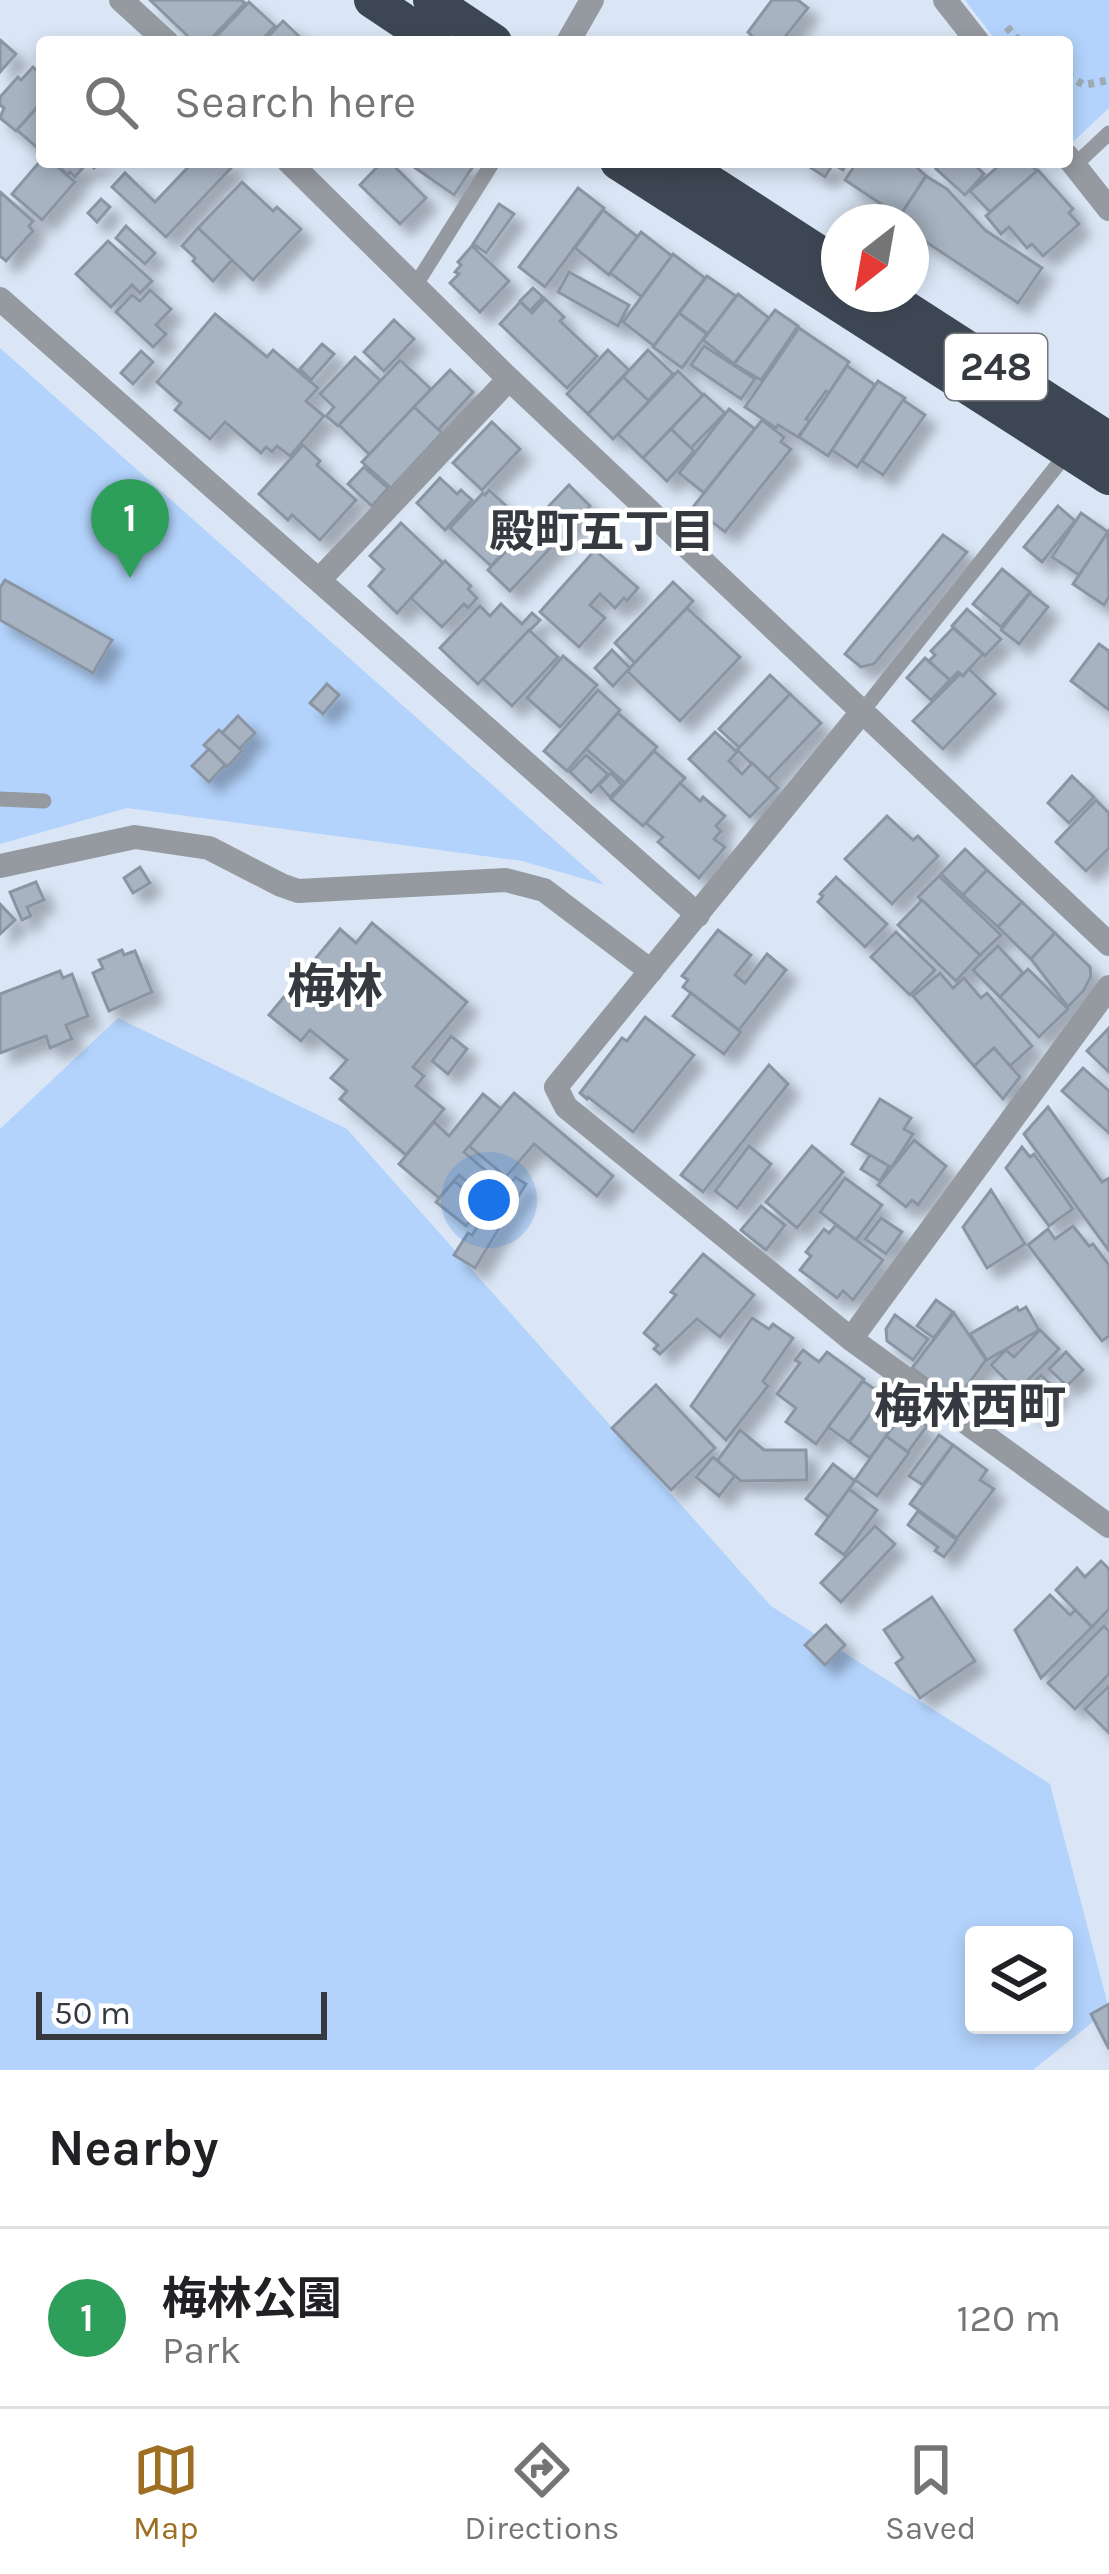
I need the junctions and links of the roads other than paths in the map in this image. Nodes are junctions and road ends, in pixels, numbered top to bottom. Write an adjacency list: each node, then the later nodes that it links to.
1 (122, 0): 6 (street)
2 (372, 0): 7 (highway)
3 (431, 0): 8 (highway)
4 (592, 0): 9 (street)
5 (945, 0): 10 (street)
6 (161, 36)
7 (426, 36)
8 (485, 36)
9 (571, 36)
10 (972, 36)
11 (1109, 134): 12 (lane)
12 (1073, 159)
13 (1073, 163): 18 (street)
14 (295, 168): 20 (street)
15 (489, 168): 20 (lane)
16 (627, 168): 25 (highway, 248)
17 (687, 168): 19 (highway)
18 (1109, 209)
19 (821, 254)
20 (415, 286): 23 (street)
21 (0, 298): 27 (street)
22 (911, 312): 24 (highway, 248)
23 (509, 379): 27 (street); 28 (street)
24 (1109, 440)
25 (1069, 451): 26 (highway, 248); 28 (lane)
26 (1109, 477)
27 (320, 579): 32 (street)
28 (861, 713): 32 (street); 33 (street)
29 (0, 799): 30 (lane)
30 (44, 800)
31 (0, 866): 34 (street)
32 (698, 915): 34 (street)
33 (1109, 944)
34 (651, 971): 36 (street)
35 (1109, 988): 36 (street)
36 (851, 1339): 37 (street)
37 (1107, 1520)

